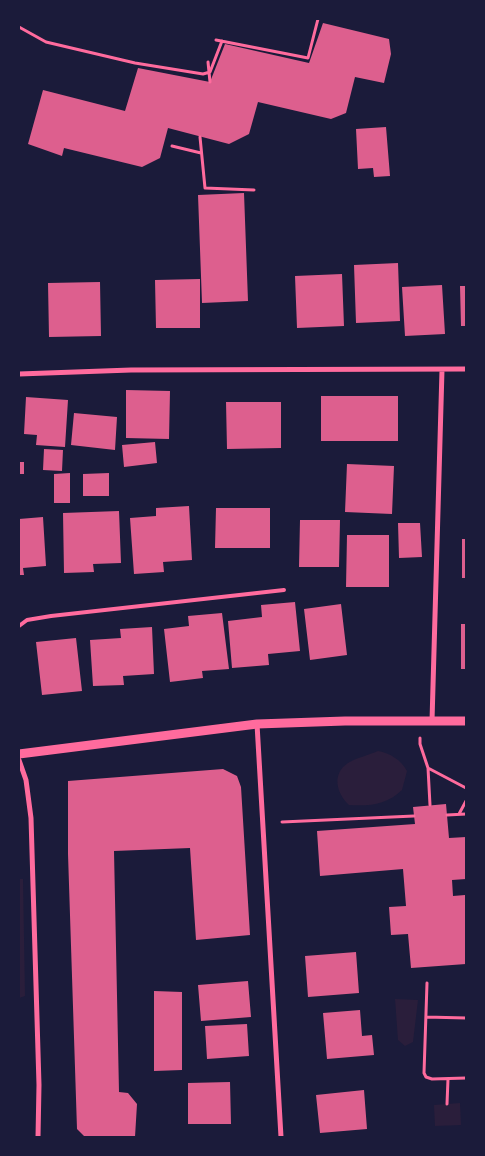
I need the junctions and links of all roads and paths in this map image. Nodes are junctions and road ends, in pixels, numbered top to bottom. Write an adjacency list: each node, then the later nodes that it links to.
1 (318, 19): 4 (path)
2 (19, 27): 6 (path)
3 (216, 40): 4 (path)
4 (222, 41): 6 (path)
5 (208, 62): 6 (path)
6 (210, 72): 7 (path)
7 (210, 82)
8 (200, 137): 10 (path)
9 (172, 146): 10 (path)
10 (201, 153): 11 (path)
11 (254, 190)
12 (466, 369): 13 (street)
13 (442, 370): 14 (street); 17 (street)
14 (19, 374)
15 (284, 590): 16 (lane)
16 (19, 626)
17 (432, 721): 18 (street); 19 (street)
18 (466, 721)
19 (257, 724): 21 (street); 39 (street)
20 (420, 738): 23 (path)
21 (19, 754)
22 (19, 760): 38 (street)
23 (428, 768): 24 (path); 26 (path)
24 (466, 788)
25 (466, 801): 27 (path)
26 (430, 805)
27 (459, 814): 28 (path); 29 (path)
28 (466, 814)
29 (447, 815)
30 (414, 816): 31 (path)
31 (282, 822)
32 (427, 983): 33 (path)
33 (426, 1017): 34 (path); 35 (path)
34 (466, 1018)
35 (448, 1078): 36 (path); 37 (path)
36 (466, 1078)
37 (447, 1104)
38 (38, 1137)
39 (281, 1137)

